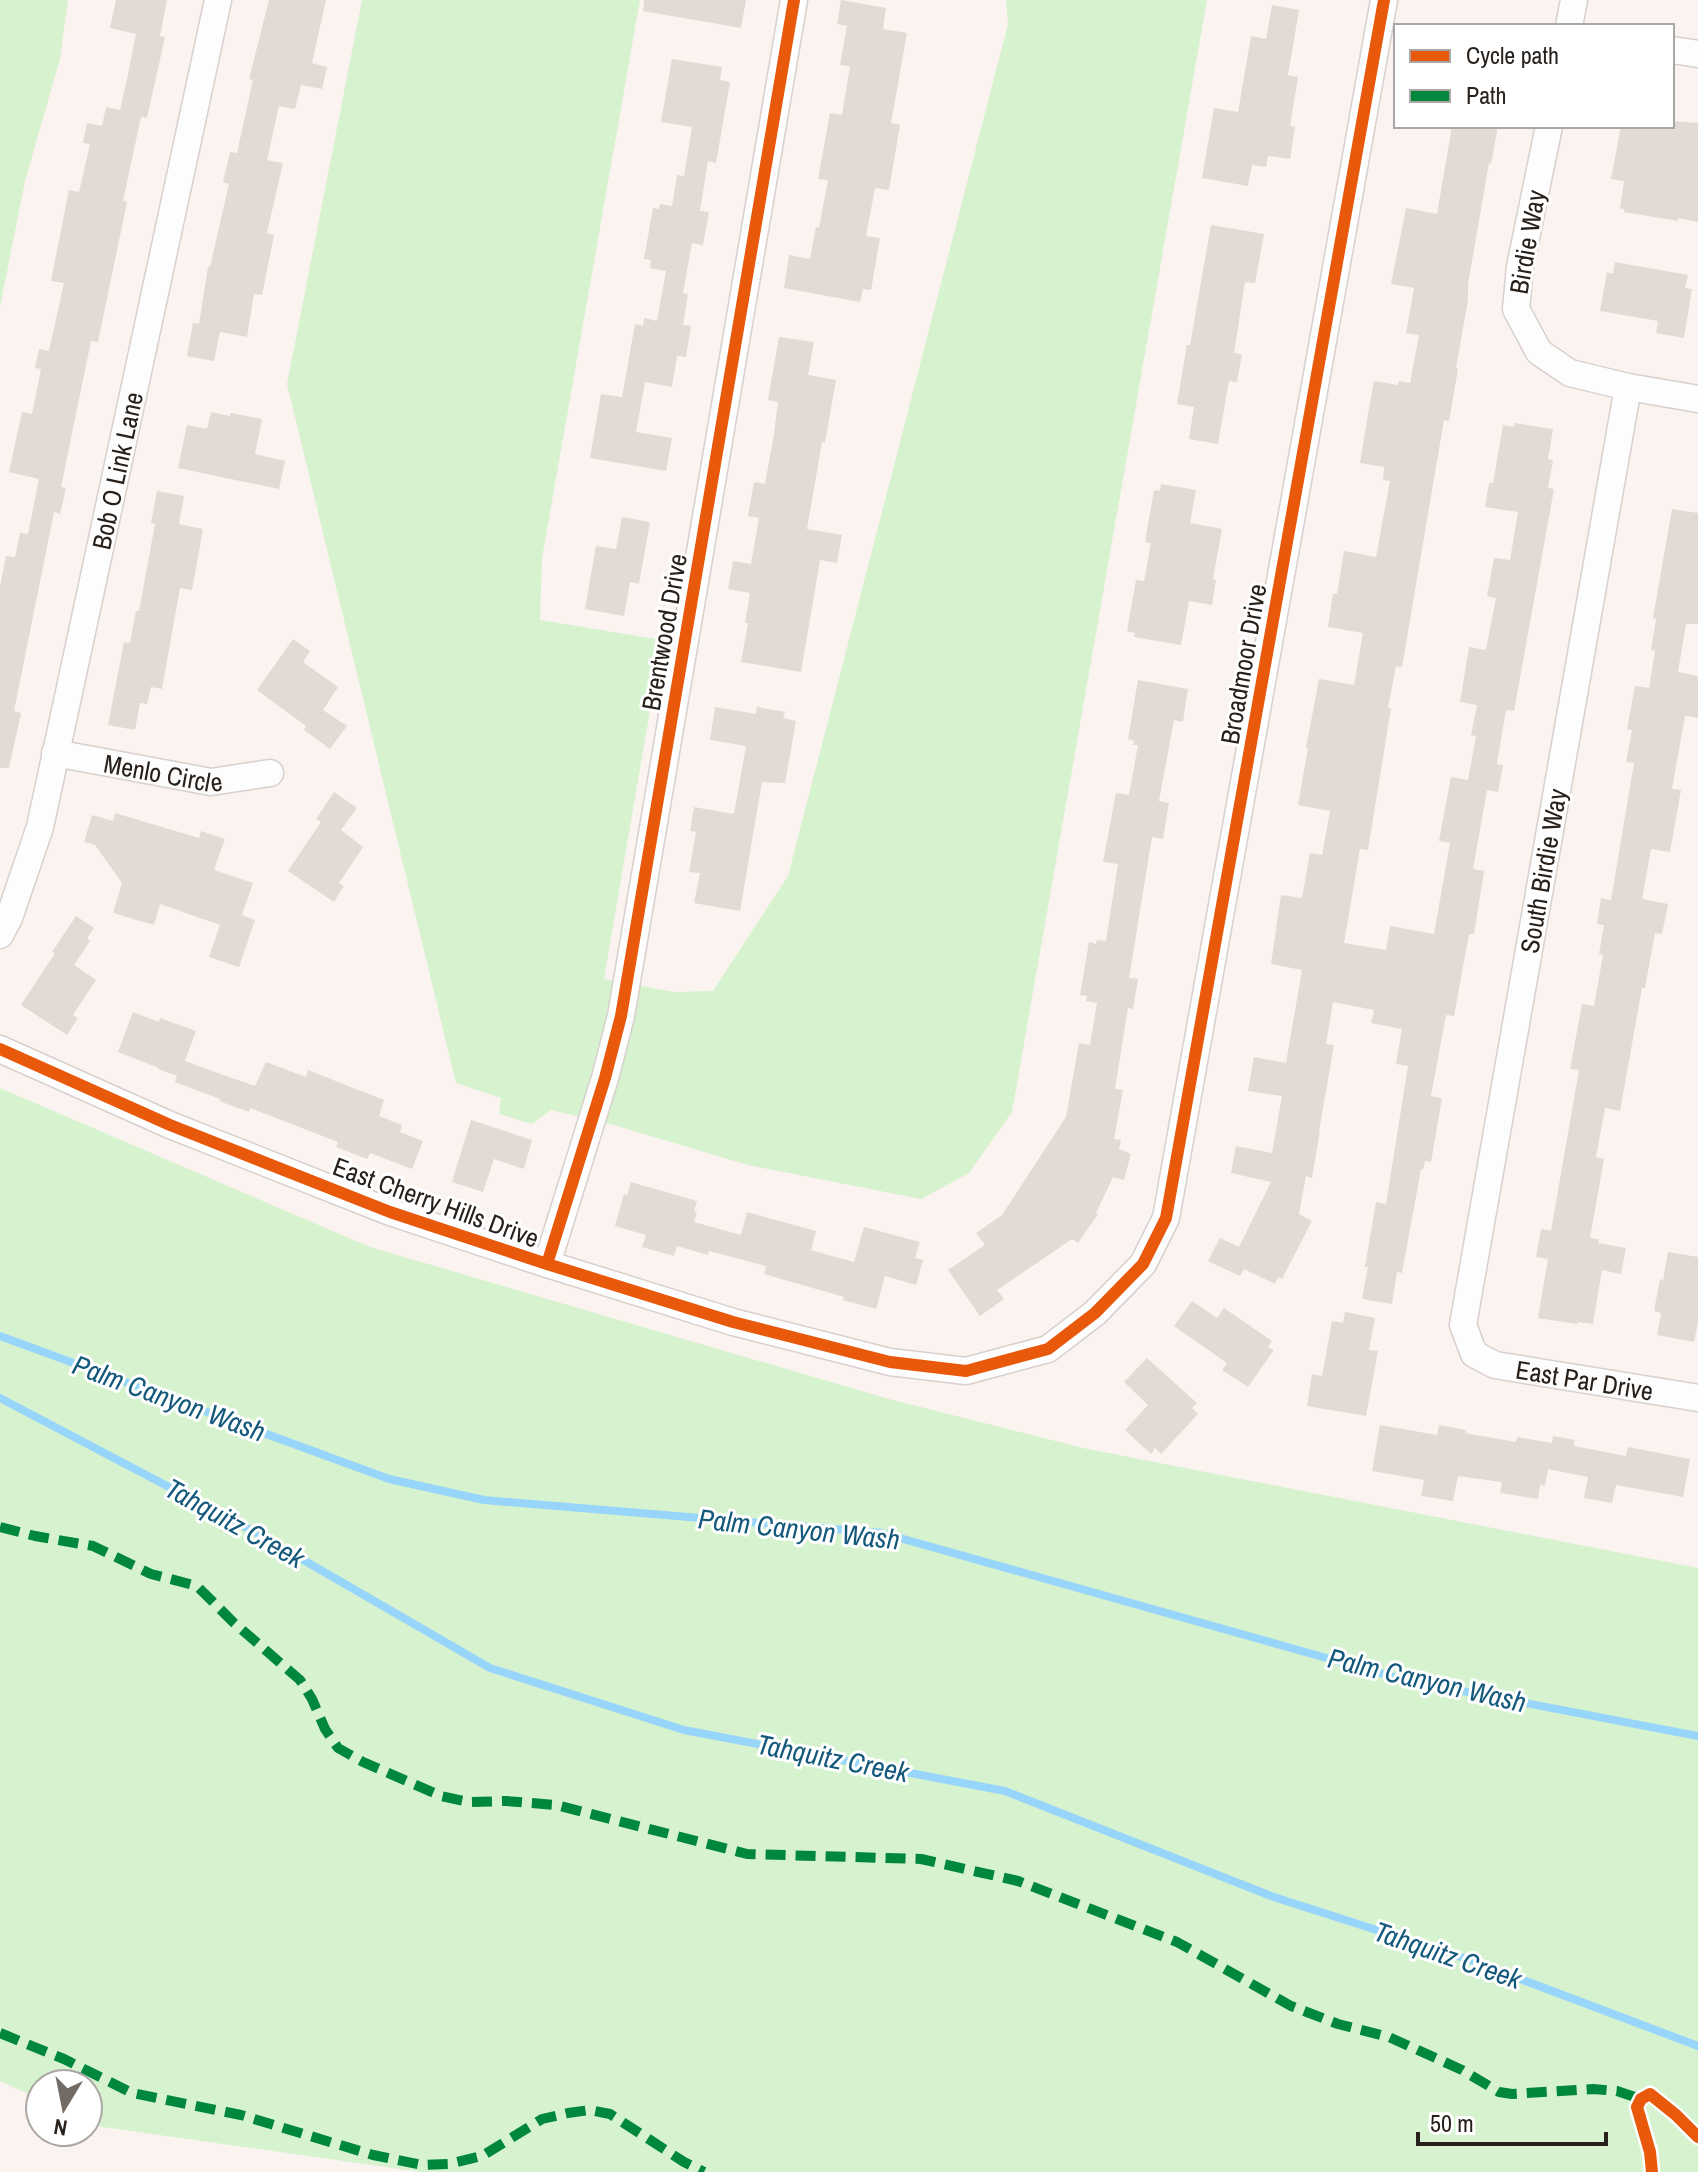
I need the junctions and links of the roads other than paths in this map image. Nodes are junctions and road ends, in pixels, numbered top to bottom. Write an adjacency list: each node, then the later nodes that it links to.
1 (218, 0): 11 (street, Bob O Link Lane)
2 (794, 0): 15 (street, Brentwood Drive)
3 (1384, 0): 16 (street, Broadmoor Drive)
4 (1574, 0): 5 (street)
5 (1569, 24)
6 (1674, 50): 7 (street)
7 (1698, 54)
8 (1549, 128): 9 (street, Birdie Way)
9 (1628, 387): 10 (street, Birdie Way); 17 (street, South Birdie Way)
10 (1698, 399)
11 (55, 753): 12 (street, Menlo Circle); 13 (street, Bob O Link Lane)
12 (270, 773)
13 (0, 935)
14 (0, 1049): 15 (street, East Cherry Hills Drive)
15 (547, 1264): 16 (street, East Cherry Hills Drive)
16 (1095, 1313)
17 (1474, 1354): 18 (street, East Par Drive)
18 (1698, 1398)

